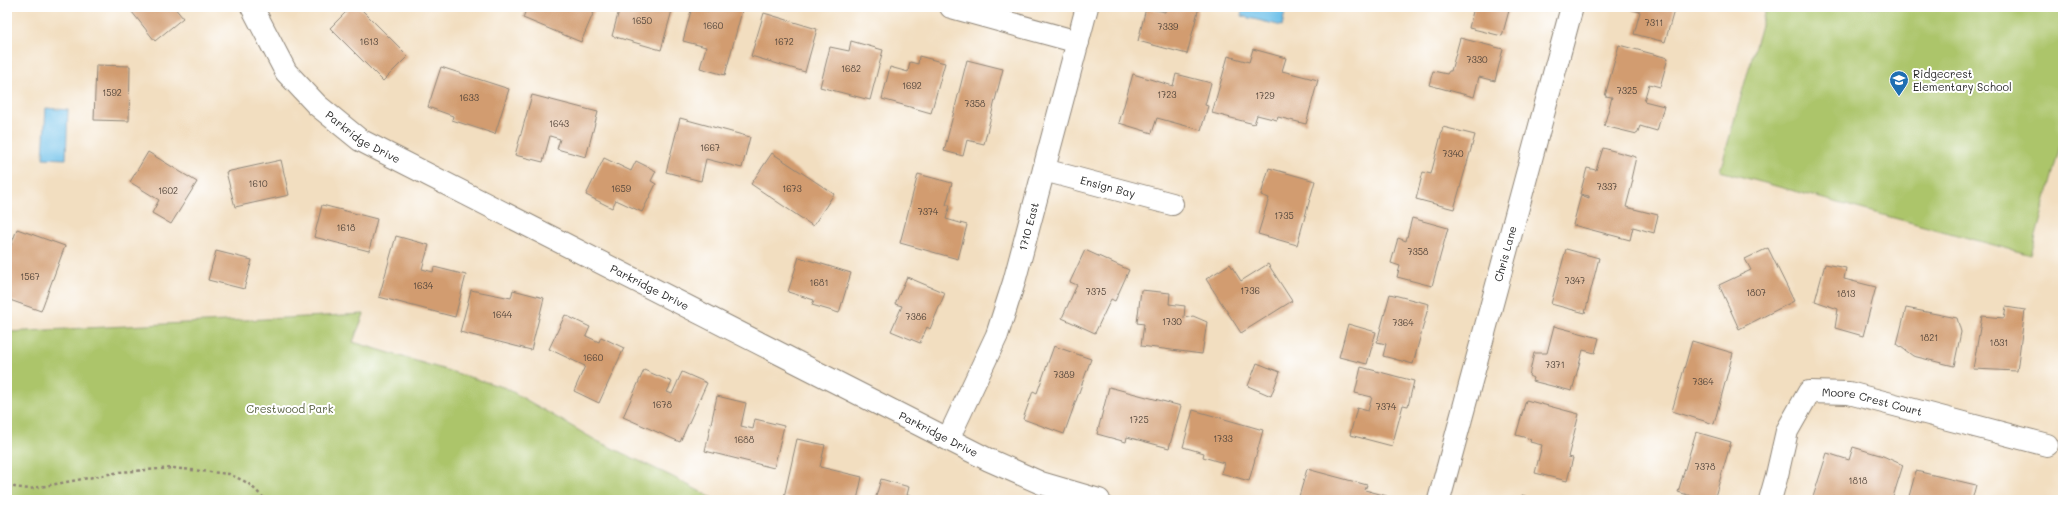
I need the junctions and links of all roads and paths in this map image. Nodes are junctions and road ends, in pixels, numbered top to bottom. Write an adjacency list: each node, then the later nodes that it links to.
1 (951, 7): 5 (street)
2 (1087, 7): 5 (street, 1710 East)
3 (1572, 7): 13 (street, Chris Lane)
4 (256, 9): 8 (street, Parkridge Drive)
5 (1078, 42): 6 (street, 1710 East)
6 (1044, 170): 7 (street, Ensign Bay); 8 (street, 1710 East)
7 (1172, 204)
8 (948, 439): 12 (street, Parkridge Drive)
9 (2047, 445): 14 (street, Moore Crest Court)
10 (7, 486): 11 (path)
11 (266, 500)
12 (1099, 500)
13 (1439, 500)
14 (1770, 500)

